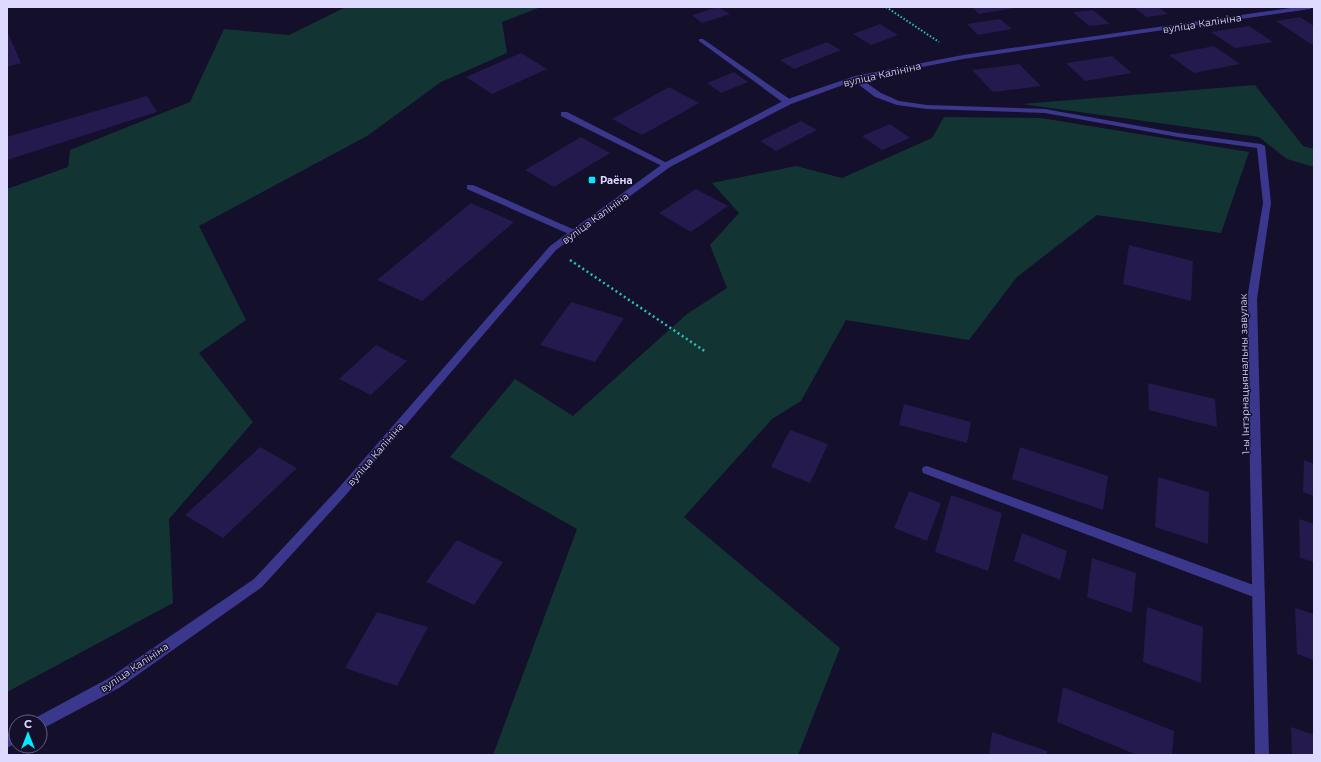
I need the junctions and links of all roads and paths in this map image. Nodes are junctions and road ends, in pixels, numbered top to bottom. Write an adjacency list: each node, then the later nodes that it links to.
1 (886, 7): 4 (path)
2 (1310, 7): 4 (street, вуліца Калініна)
3 (701, 40): 6 (street)
4 (963, 57): 5 (street, вуліца Калініна)
5 (855, 78): 6 (street, вуліца Калініна); 14 (street, 1-ы Інтэрнацыянальны завулак)
6 (788, 102): 8 (street, вуліца Калініна)
7 (564, 114): 8 (street)
8 (667, 165): 10 (street, вуліца Калініна)
9 (470, 187): 10 (street)
10 (574, 233): 11 (street, вуліца Калініна)
11 (553, 248): 12 (path); 15 (street, вуліца Калініна)
12 (706, 352)
13 (927, 470): 14 (street)
14 (1259, 593): 16 (street, 1-ы Інтэрнацыянальны завулак)
15 (48, 719)
16 (1262, 755)

